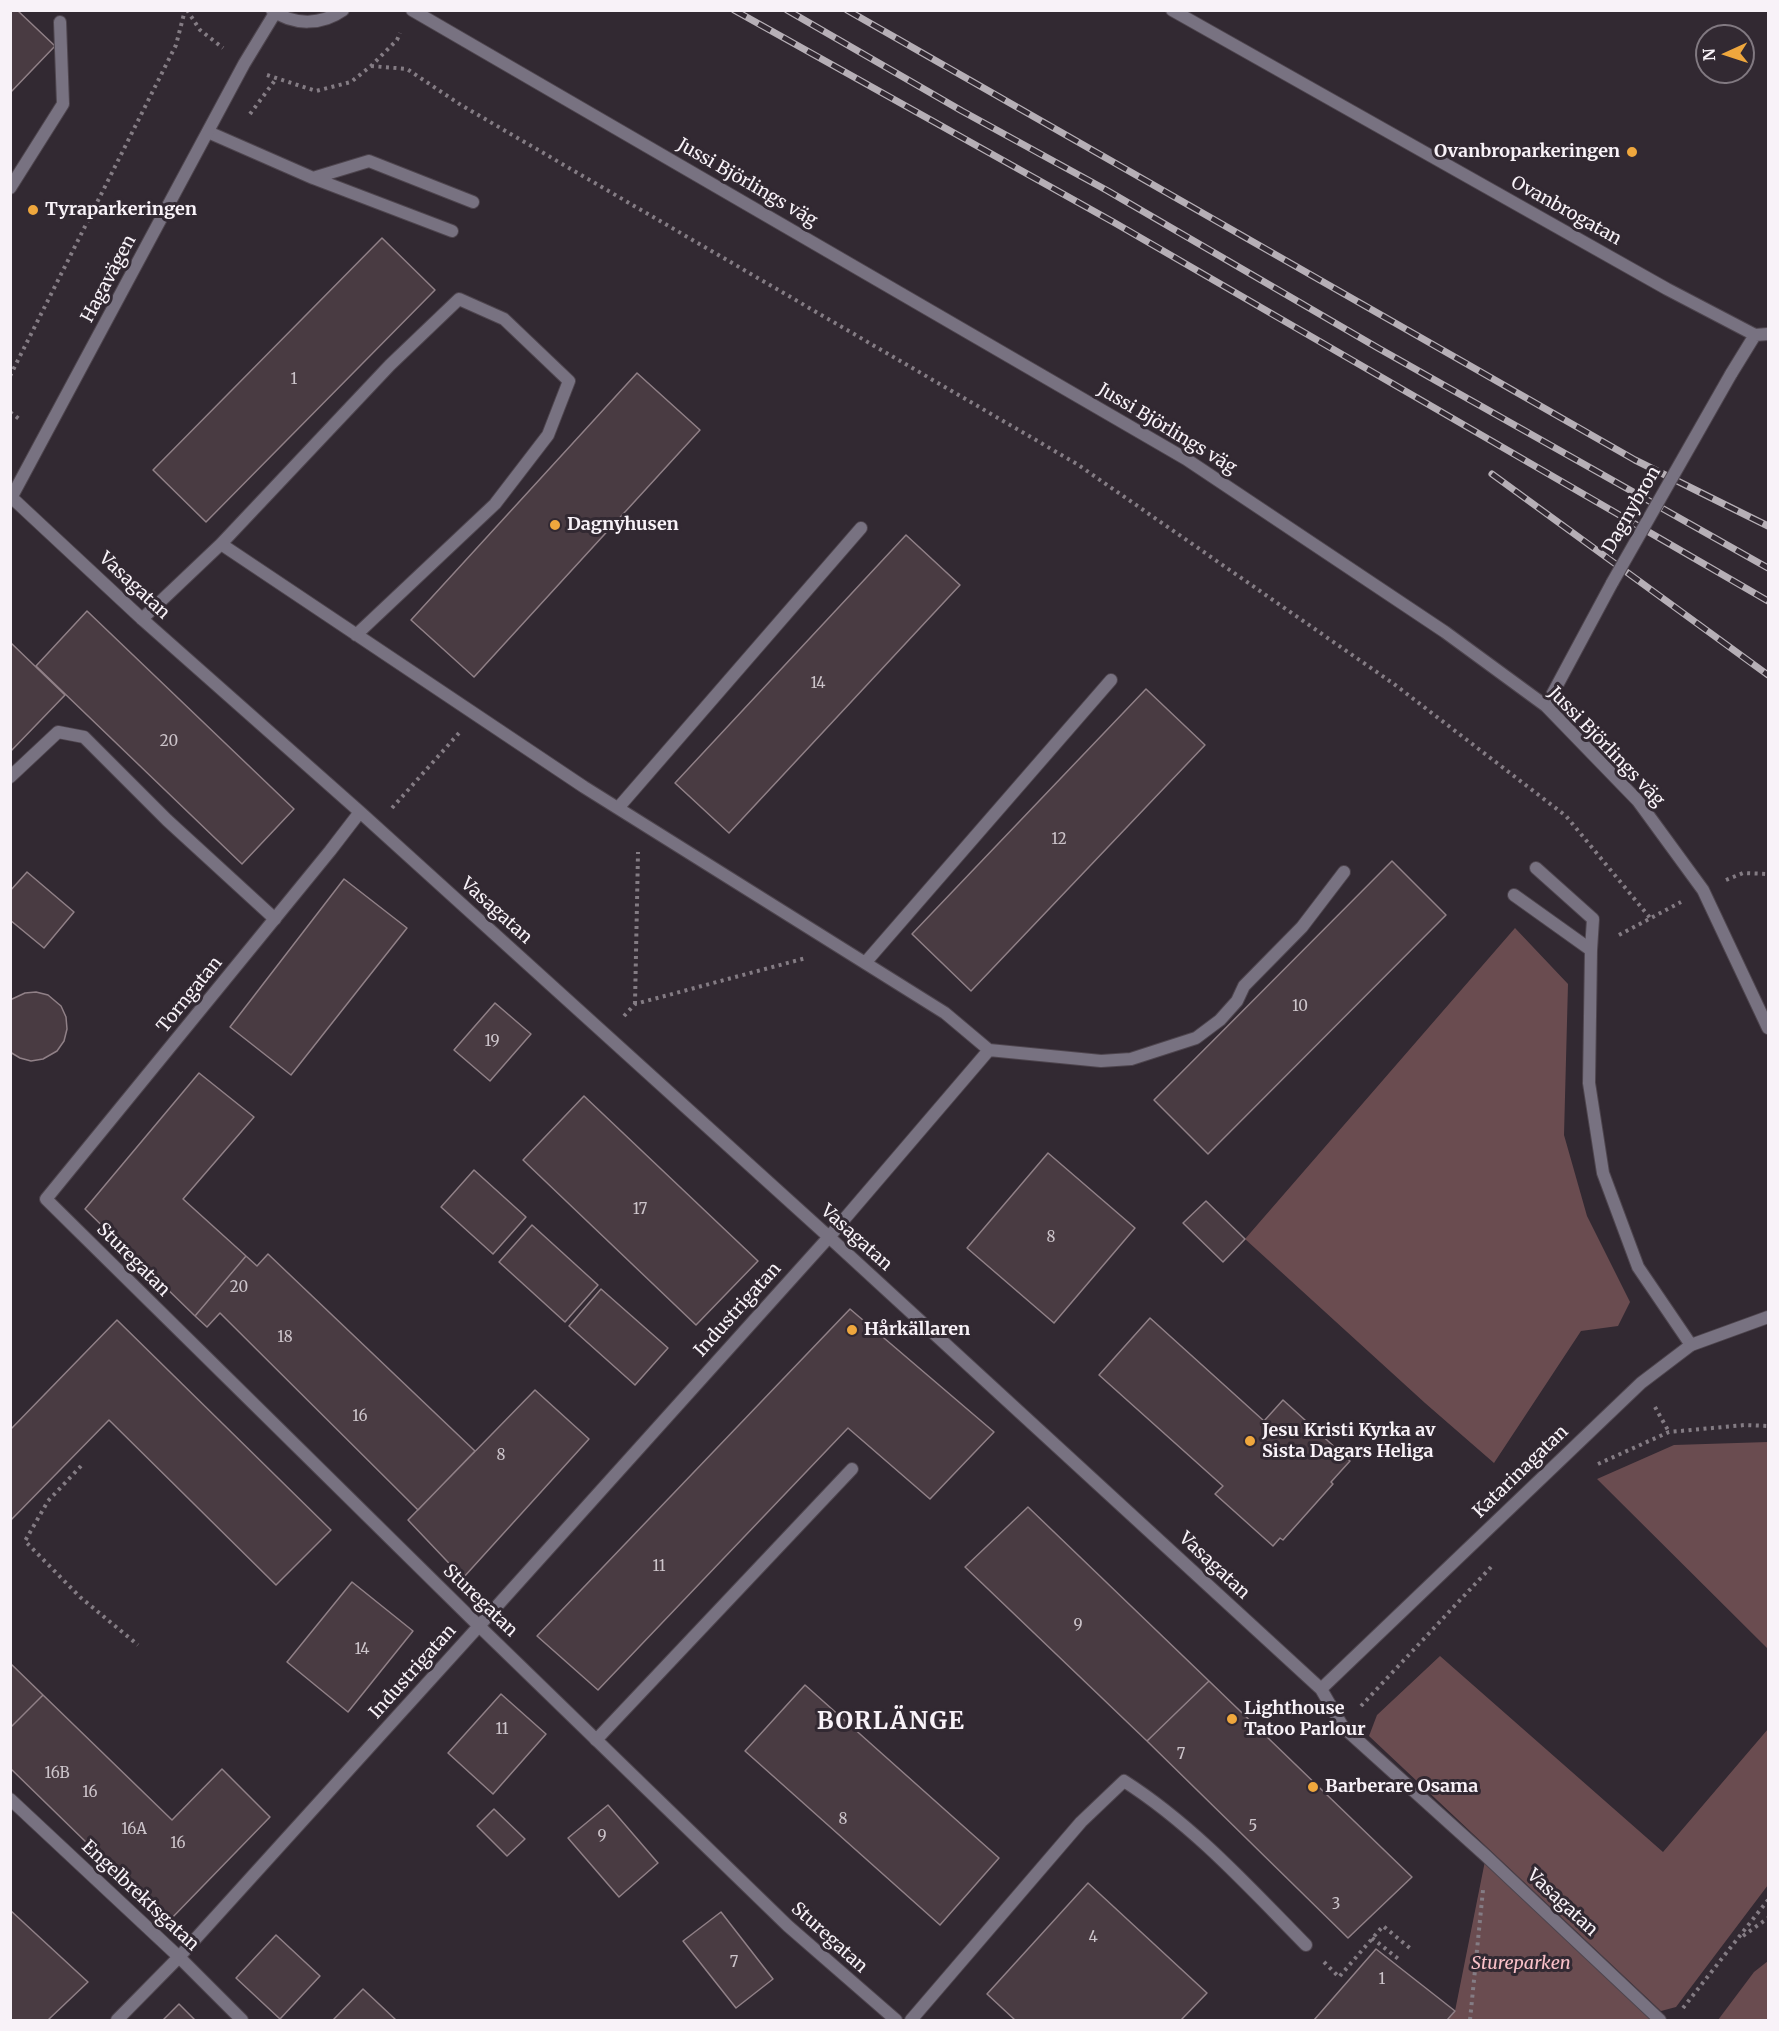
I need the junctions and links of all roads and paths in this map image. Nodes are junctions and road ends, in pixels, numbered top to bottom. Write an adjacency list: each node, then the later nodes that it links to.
1 (186, 10): 8 (path); 17 (path)
2 (343, 10): 5 (street)
3 (412, 10): 24 (street, Jussi Björlings väg)
4 (1172, 10): 16 (street, Ovanbrogatan)
5 (274, 12): 8 (street, Hagavägen)
6 (60, 22): 12 (street)
7 (402, 30): 9 (path)
8 (244, 63): 9 (path); 10 (street, Hagavägen)
9 (371, 66): 35 (path)
10 (208, 132): 11 (street); 18 (street, Hagavägen)
11 (313, 178): 13 (street); 14 (street)
12 (10, 188)
13 (473, 202)
14 (452, 231)
15 (1768, 332): 16 (street, Ovanbrogatan)
16 (1755, 334): 24 (street, Dagnybron, bridge)
17 (10, 375)
18 (11, 498): 21 (street, Vasagatan)
19 (861, 528): 27 (street)
20 (220, 544): 21 (street); 22 (street); 22 (street)
21 (142, 619): 28 (street, Vasagatan)
22 (356, 635): 25 (street)
23 (1111, 680): 38 (street)
24 (1546, 706): 39 (street, Jussi Björlings väg)
25 (476, 714): 27 (street); 30 (path)
26 (10, 777): 34 (street)
27 (618, 808): 29 (street)
28 (360, 812): 30 (street, Vasagatan); 34 (street, Torngatan)
29 (638, 821): 36 (street); 36 (path)
30 (376, 826): 42 (street, Vasagatan)
31 (1536, 868): 37 (street)
32 (1344, 872): 40 (street)
33 (1514, 895): 37 (street)
34 (275, 919): 41 (street, Torngatan)
35 (1651, 919)
36 (842, 949): 38 (street)
37 (1591, 950): 44 (street)
38 (865, 963): 40 (street)
39 (1768, 1028)
40 (989, 1050): 42 (street, Industrigatan)
41 (46, 1199): 50 (street, Sturegatan)
42 (829, 1237): 50 (street, Industrigatan); 52 (street, Vasagatan)
43 (1768, 1317): 44 (street, Katarinagatan)
44 (1691, 1344): 52 (street, Katarinagatan)
45 (1768, 1426): 48 (path)
46 (81, 1466): 51 (path)
47 (852, 1470): 54 (street)
48 (1590, 1471)
49 (1493, 1565): 53 (path)
50 (479, 1626): 54 (street, Sturegatan); 63 (street, Industrigatan)
51 (138, 1645)
52 (1321, 1689): 53 (street, Vasagatan)
53 (1343, 1726): 56 (street, Vasagatan)
54 (596, 1740): 68 (street, Sturegatan)
55 (10, 1799): 63 (street, Engelbrektsgatan)
56 (1486, 1856): 70 (path); 71 (street, Vasagatan)
57 (1768, 1900): 60 (path)
58 (1768, 1918): 60 (path)
59 (1372, 1938): 61 (path); 62 (path); 64 (path)
60 (1737, 1940): 65 (path)
61 (1306, 1945): 69 (street)
62 (1411, 1949)
63 (179, 1956): 66 (street, Industrigatan); 67 (street, Engelbrektsgatan)
64 (1401, 1961)
65 (1680, 2012)
66 (117, 2020)
67 (242, 2020)
68 (896, 2020)
69 (911, 2020)
70 (1470, 2020)
71 (1660, 2020)

